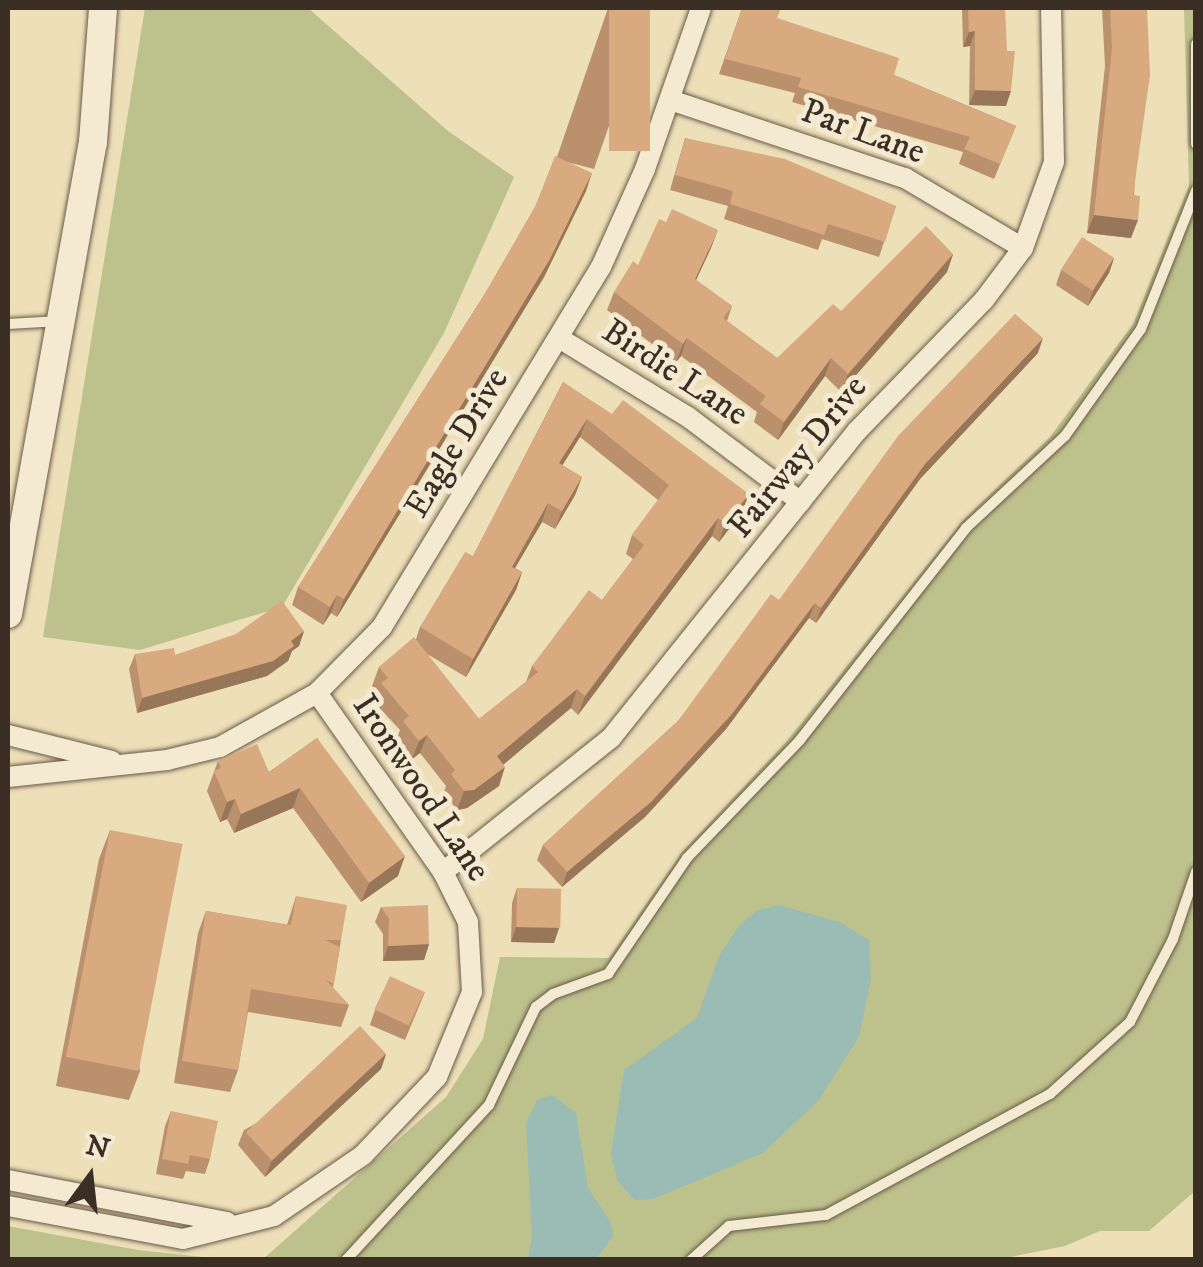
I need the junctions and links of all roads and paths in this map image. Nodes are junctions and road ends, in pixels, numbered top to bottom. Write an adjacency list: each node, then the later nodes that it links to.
1 (103, 8): 9 (street)
2 (701, 8): 5 (street, Eagle Drive)
3 (1051, 8): 8 (street, Fairway Drive)
4 (1196, 44): 6 (lane)
5 (670, 100): 8 (street, Par Lane); 11 (street, Eagle Drive)
6 (1196, 144)
7 (1196, 191): 23 (lane)
8 (1023, 248): 12 (street, Fairway Drive)
9 (61, 321): 10 (lane); 13 (street)
10 (8, 324)
11 (558, 338): 12 (street, Birdie Lane); 14 (street, Eagle Drive)
12 (801, 502): 18 (street, Fairway Drive)
13 (8, 614)
14 (317, 694): 16 (street, Eagle Drive); 18 (street, Ironwood Lane)
15 (8, 735): 16 (street, Eagle Drive)
16 (118, 763): 17 (street, Eagle Drive)
17 (8, 777)
18 (443, 872): 22 (street, Ironwood Lane)
19 (1196, 872): 24 (lane)
20 (8, 1180): 22 (street, Ironwood Lane)
21 (8, 1206): 22 (street, Ironwood Lane)
22 (234, 1222)
23 (343, 1258)
24 (691, 1260)

